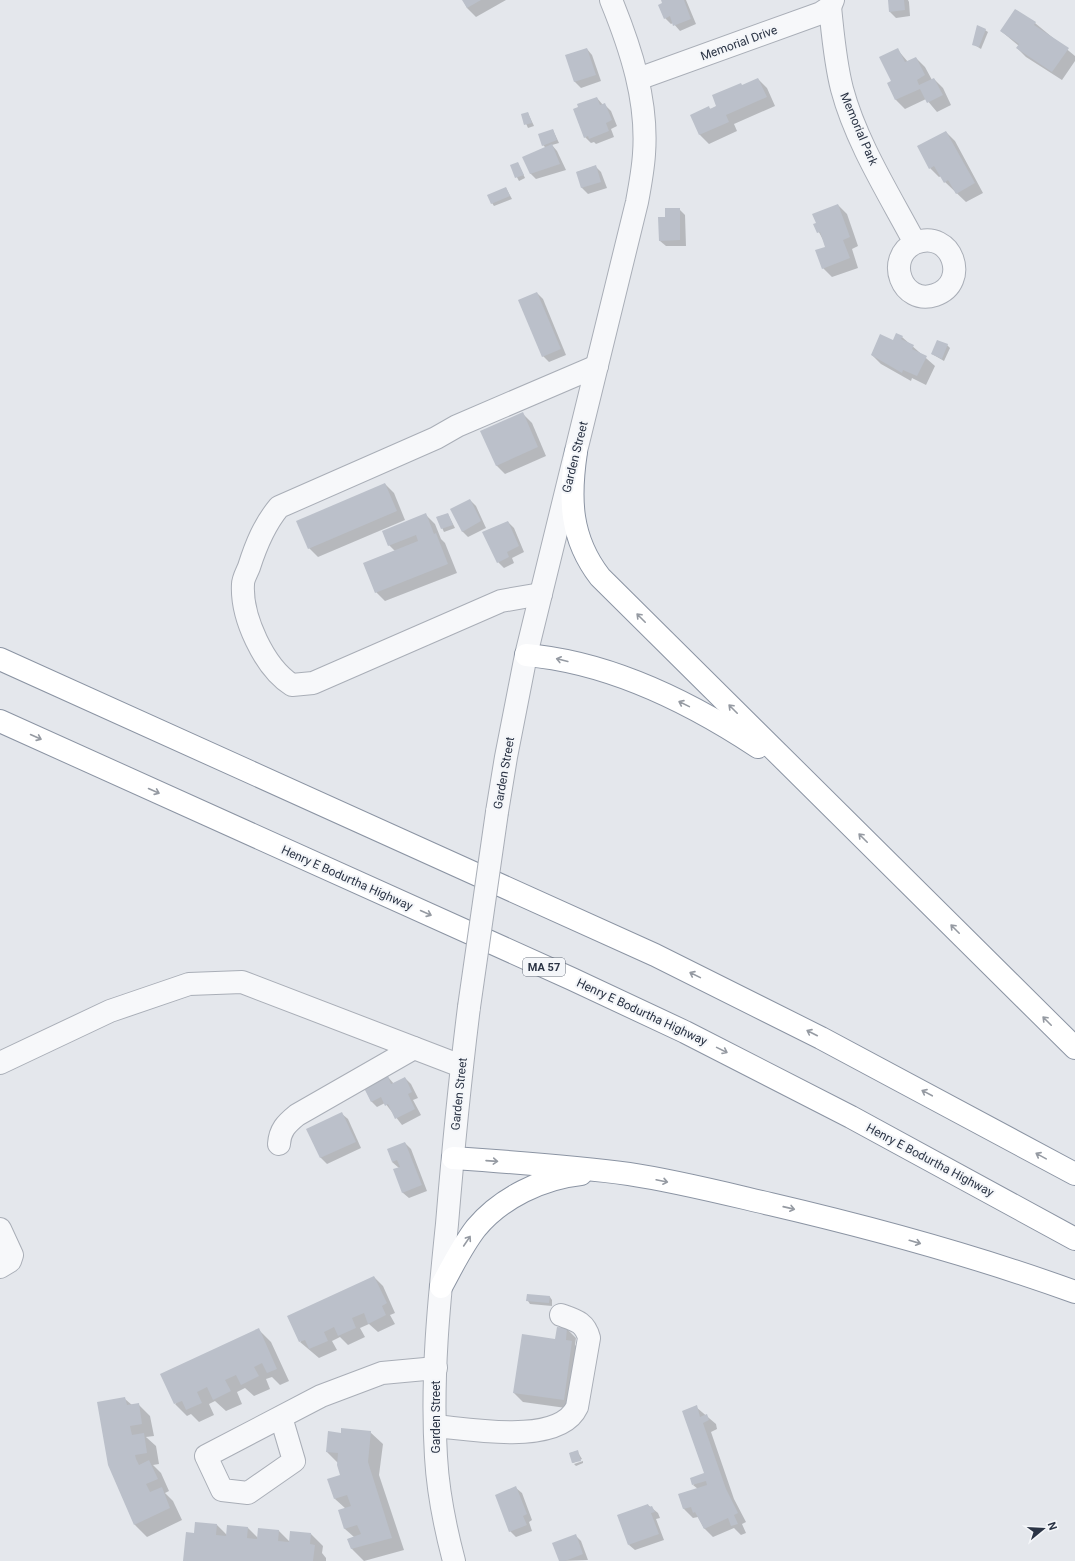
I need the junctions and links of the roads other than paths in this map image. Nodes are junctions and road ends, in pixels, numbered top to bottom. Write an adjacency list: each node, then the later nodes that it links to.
1 (611, 0): 3 (street, Garden Street)
2 (832, 4): 3 (street, Memorial Drive); 4 (street, Memorial Park)
3 (638, 80): 5 (street, Garden Street)
4 (915, 243)
5 (597, 366): 6 (street, Garden Street); 7 (street)
6 (576, 452): 7 (street, Garden Street); 11 (highway, one-way to 6)
7 (541, 594): 8 (street, Garden Street)
8 (526, 655): 11 (highway, one-way to 8); 15 (street, Garden Street, bridge)
9 (0, 659): 19 (highway, one-way to 9)
10 (0, 721): 21 (highway, Henry E Bodurtha Highway / MA 57, one-way to 21)
11 (830, 806): 13 (highway, one-way to 11)
12 (414, 1048): 14 (street); 15 (street); 16 (street)
13 (1075, 1048)
14 (0, 1063)
15 (461, 1066): 17 (street, Garden Street)
16 (279, 1144)
17 (453, 1158): 18 (highway, one-way to 18); 23 (street, Garden Street)
18 (631, 1174): 23 (highway, one-way to 18); 24 (highway, one-way to 24)
19 (1075, 1174)
20 (0, 1229): 22 (street)
21 (1075, 1239)
22 (0, 1267)
23 (441, 1287): 26 (street, Garden Street)
24 (1075, 1292)
25 (561, 1315): 28 (street)
26 (436, 1368): 27 (street); 28 (street, Garden Street)
27 (281, 1417)
28 (435, 1426): 29 (street, Garden Street)
29 (454, 1561)

